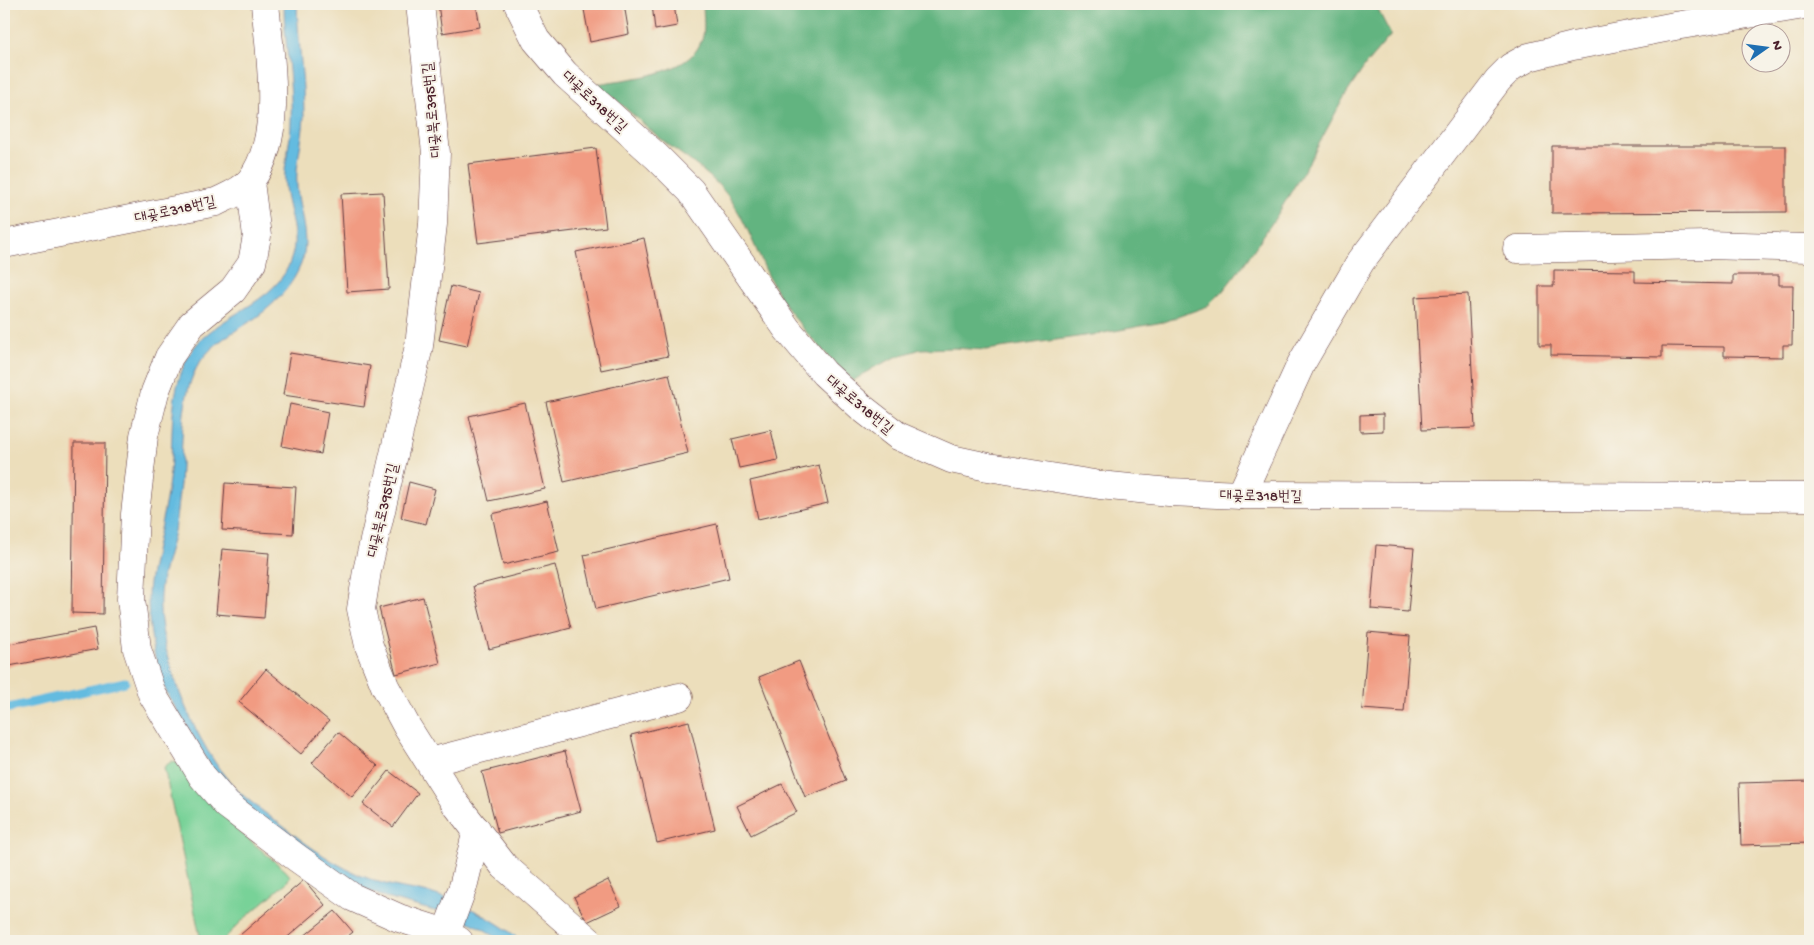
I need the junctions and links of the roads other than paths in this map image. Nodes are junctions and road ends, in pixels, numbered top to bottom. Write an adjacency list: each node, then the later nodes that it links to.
1 (264, 4): 5 (street, 대곶로318번길)
2 (420, 4): 12 (street, 대곶북로395번길)
3 (518, 4): 9 (street, 대곶로318번길)
4 (1810, 4): 9 (street)
5 (250, 182): 6 (street, 대곶로318번길); 14 (street)
6 (4, 244)
7 (1517, 250): 8 (street)
8 (1810, 250)
9 (1241, 495): 10 (street, 대곶로318번길)
10 (1810, 497)
11 (679, 697): 12 (street)
12 (430, 762): 13 (street, 대곶북로395번길)
13 (476, 830): 14 (street); 15 (street, 대곶북로395번길)
14 (451, 932)
15 (589, 941)

